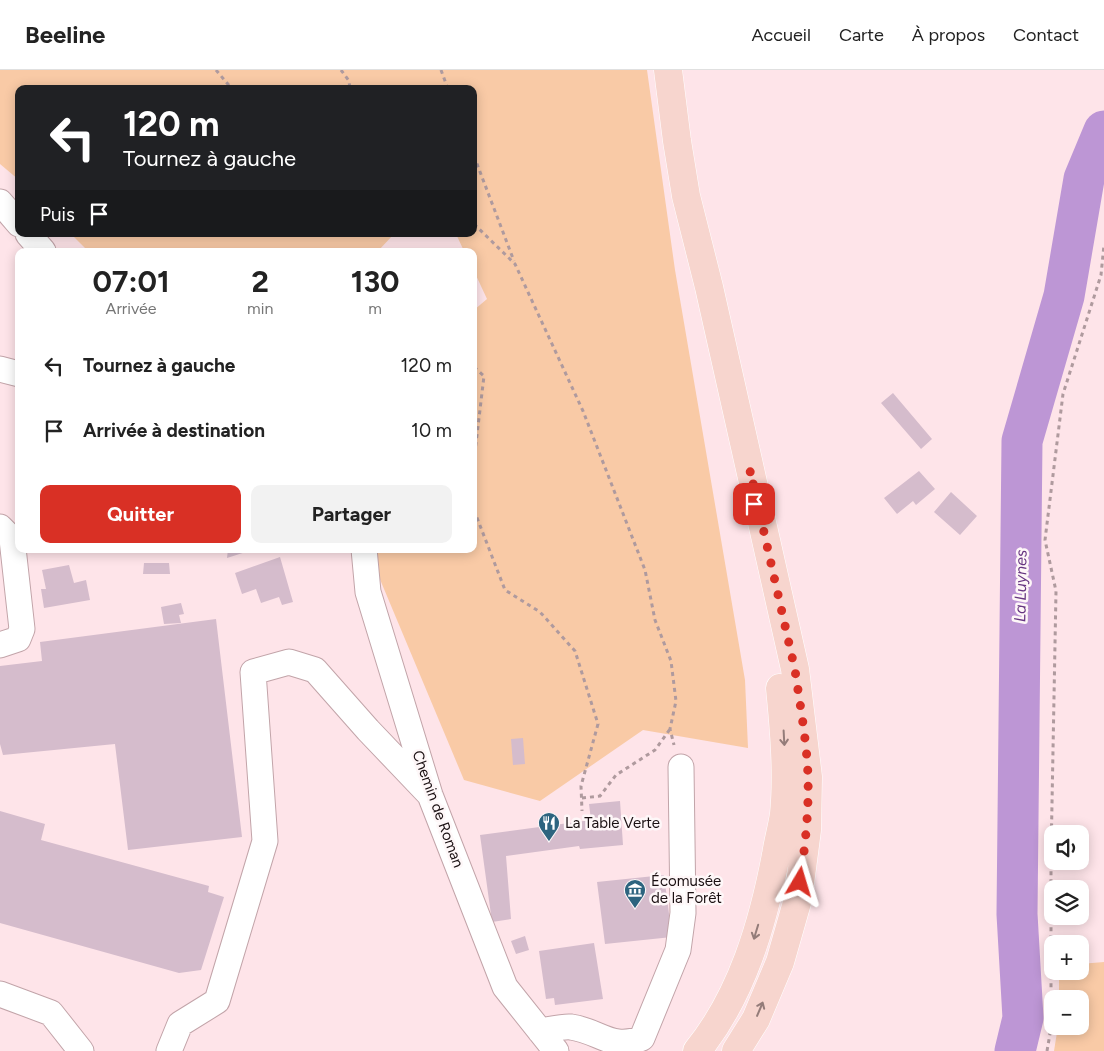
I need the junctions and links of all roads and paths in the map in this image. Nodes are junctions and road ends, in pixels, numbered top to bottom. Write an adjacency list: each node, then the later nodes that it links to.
1 (216, 70): 5 (path)
2 (341, 70): 6 (path)
3 (441, 70): 7 (path)
4 (668, 70): 20 (main road)
5 (229, 85)
6 (350, 85)
7 (447, 85)
8 (477, 164): 15 (path)
9 (0, 202): 10 (street)
10 (15, 219)
11 (477, 227): 15 (path)
12 (31, 237): 14 (street)
13 (1104, 245): 37 (path)
14 (40, 248)
15 (515, 264): 25 (path)
16 (0, 369): 18 (street)
17 (477, 369): 19 (path)
18 (15, 373)
19 (477, 435)
20 (750, 470): 35 (main road, one-way to 35); 36 (main road, one-way to 20)
21 (477, 518): 28 (path)
22 (0, 527): 24 (street)
23 (364, 553): 27 (street, Chemin de Roman)
24 (0, 645)
25 (670, 729): 26 (path); 28 (path)
26 (681, 767): 31 (street)
27 (430, 795): 31 (street, Chemin de Roman); 33 (street)
28 (582, 798): 29 (path)
29 (582, 811)
30 (0, 994): 32 (street)
31 (540, 1031): 34 (street, Chemin de Roman)
32 (81, 1051)
33 (169, 1051)
34 (556, 1051)
35 (697, 1051)
36 (736, 1051)
37 (1047, 1051)

